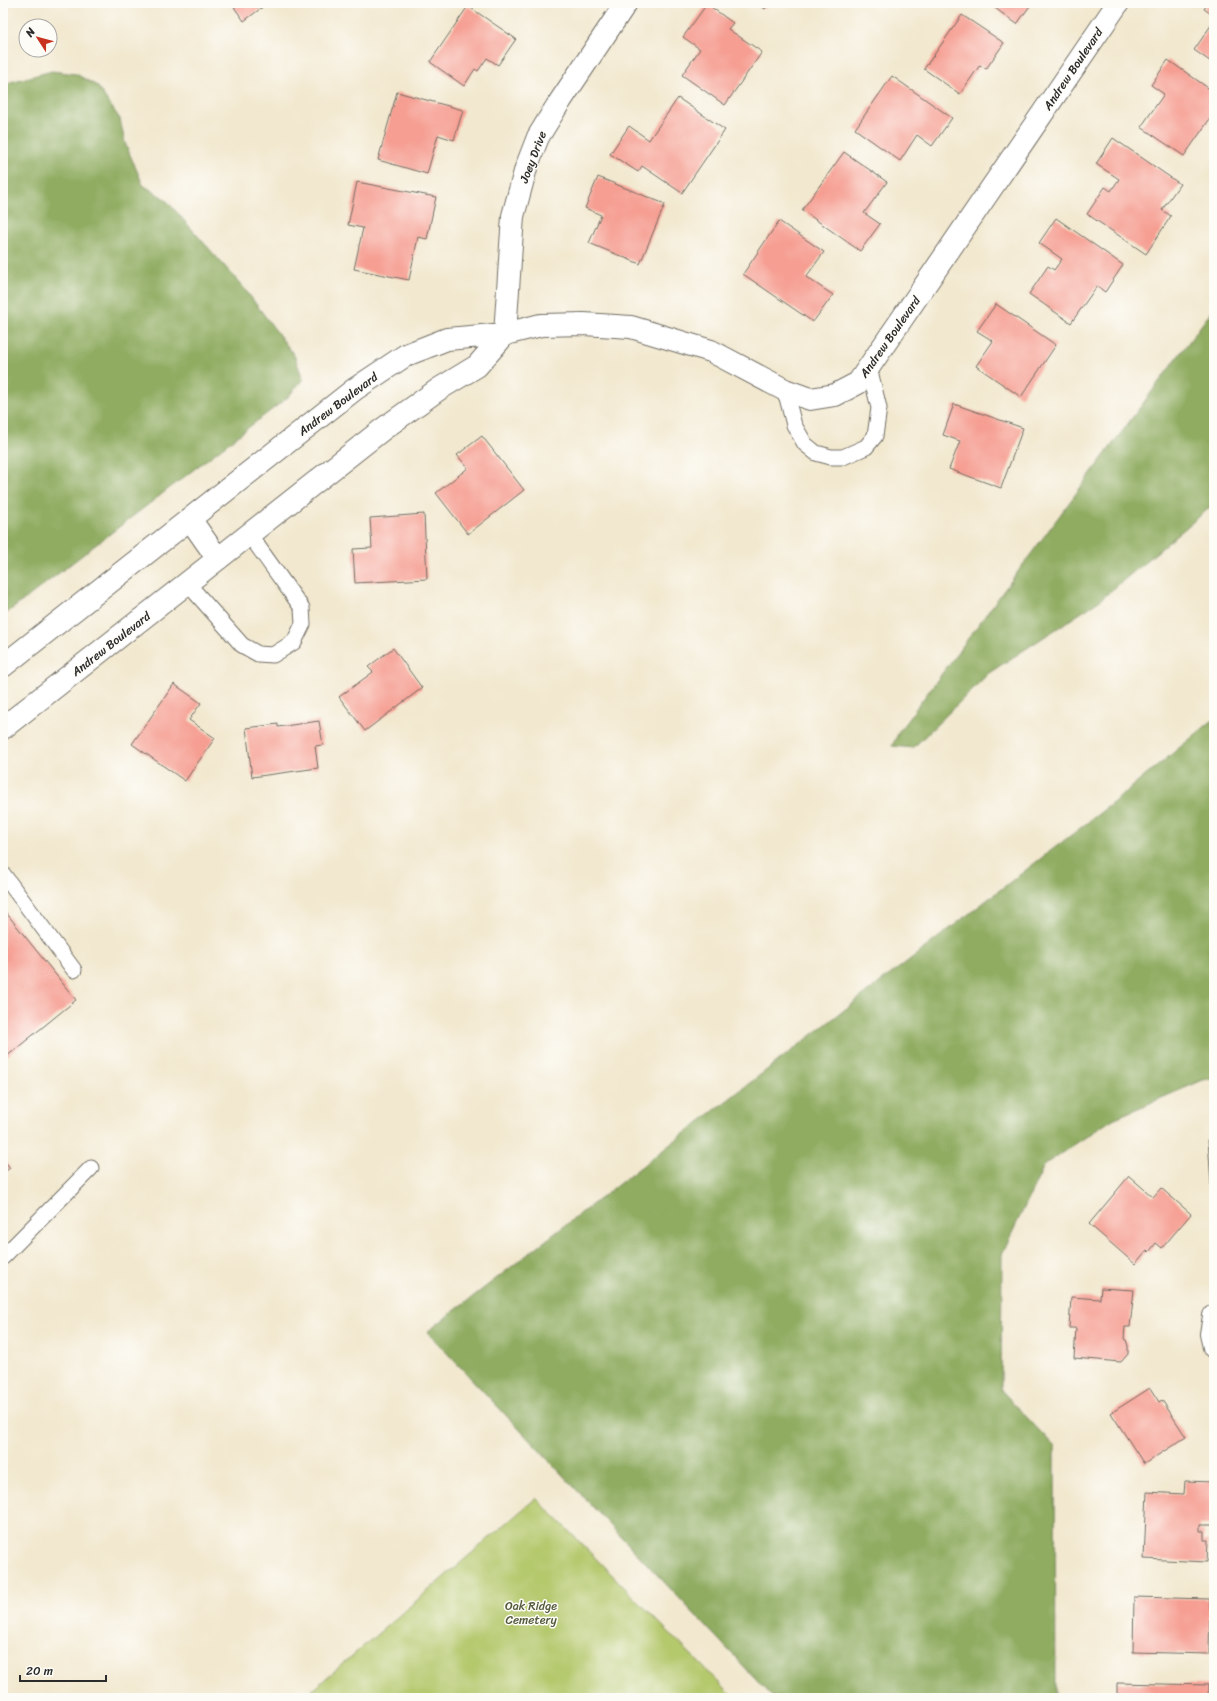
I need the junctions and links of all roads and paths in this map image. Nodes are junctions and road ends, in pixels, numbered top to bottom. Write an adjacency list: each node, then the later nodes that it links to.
1 (626, 3): 3 (street, Joey Drive)
2 (1118, 3): 4 (street, Andrew Boulevard)
3 (505, 334): 5 (street, Andrew Boulevard); 6 (street, Andrew Boulevard); 7 (street, Andrew Boulevard)
4 (869, 367): 5 (street, Andrew Boulevard); 5 (lane)
5 (785, 390)
6 (190, 519): 8 (street); 10 (street, Andrew Boulevard)
7 (249, 534): 8 (street, Andrew Boulevard); 9 (lane)
8 (218, 559): 9 (street, Andrew Boulevard)
9 (188, 584): 11 (street, Andrew Boulevard)
10 (3, 666)
11 (3, 728)
12 (3, 874): 13 (lane)
13 (74, 970)
14 (91, 1168): 15 (lane)
15 (3, 1257)
16 (1214, 1316): 17 (street)
17 (1214, 1347)

